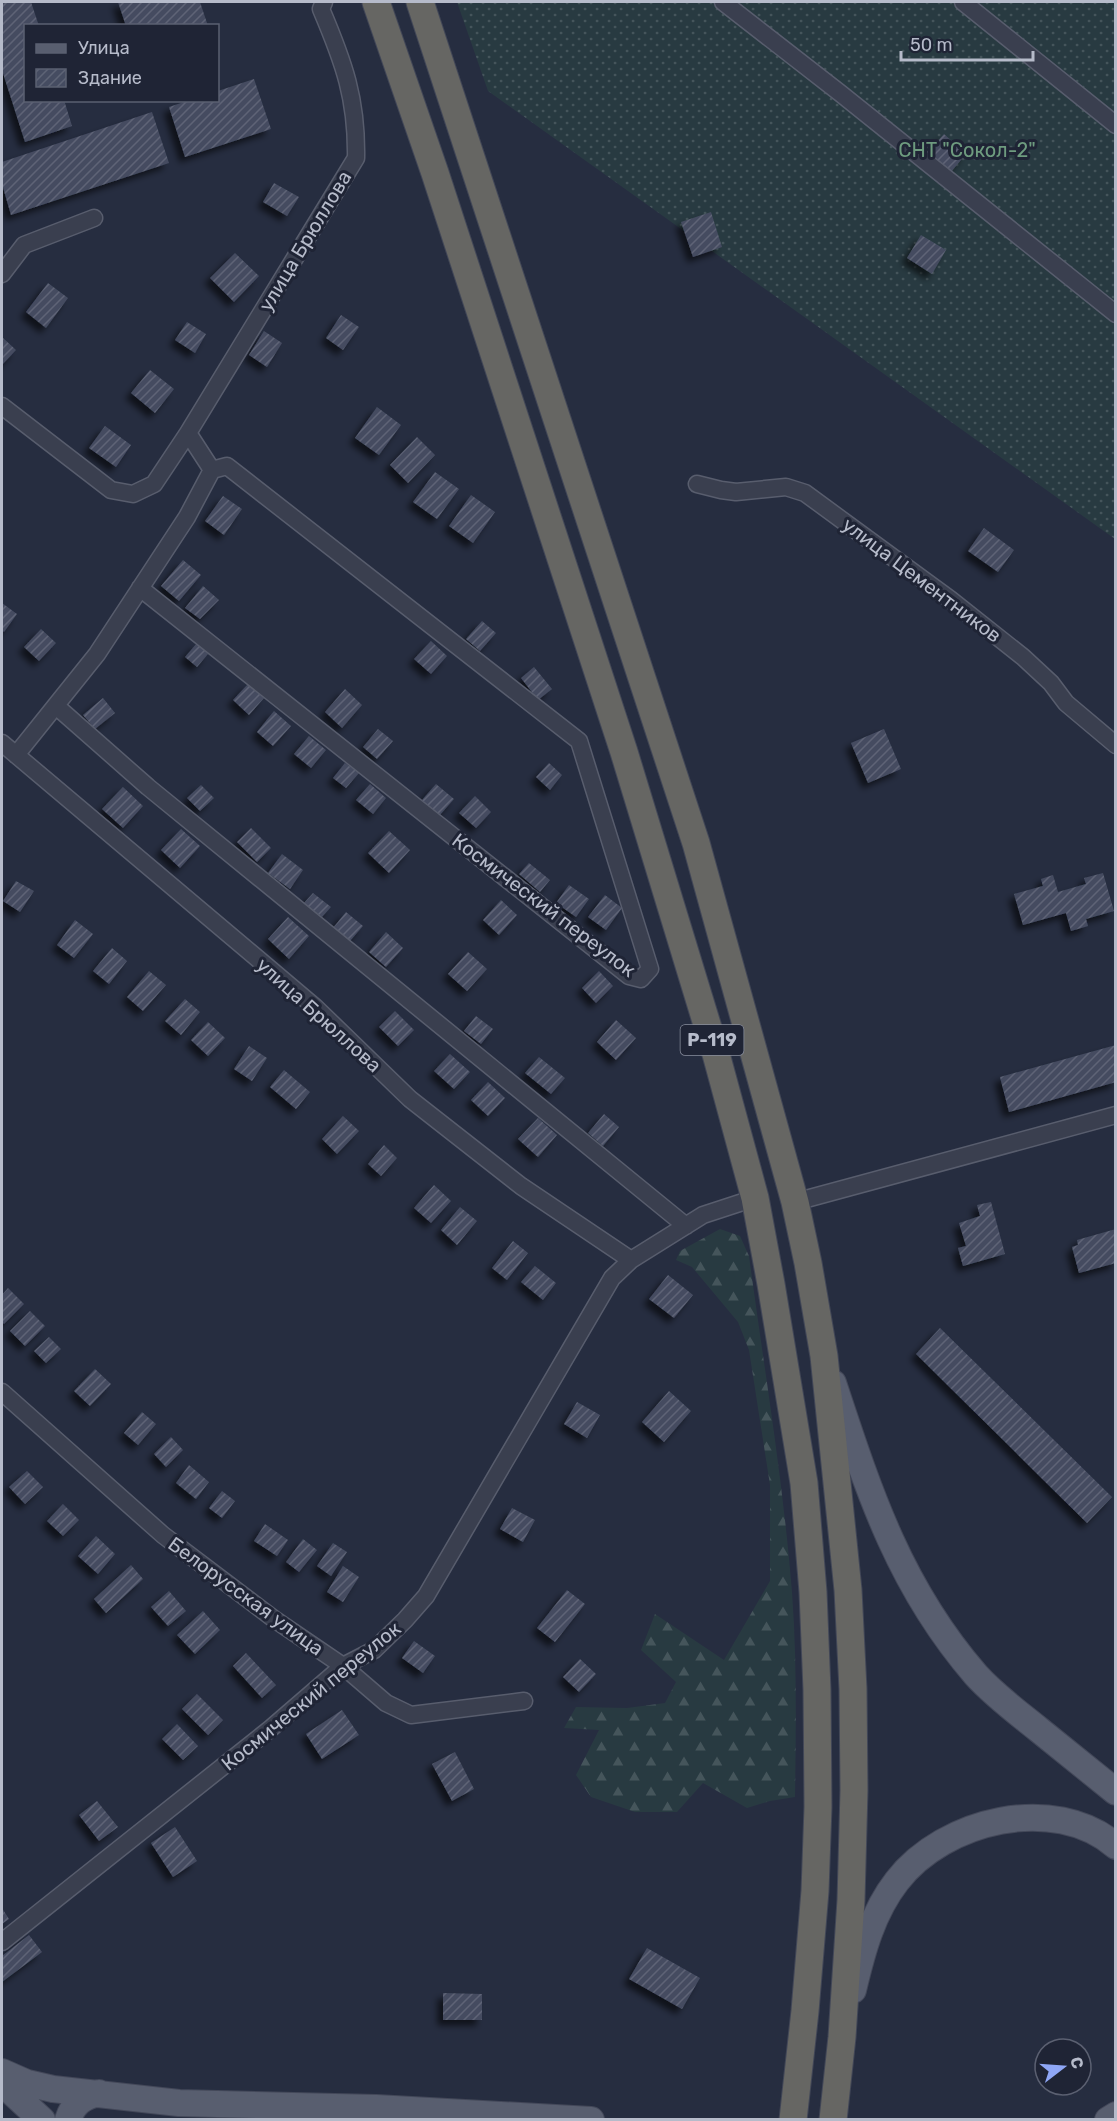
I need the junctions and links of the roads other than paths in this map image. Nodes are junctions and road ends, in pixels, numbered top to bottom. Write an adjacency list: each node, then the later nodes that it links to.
1 (324, 2): 11 (street, улица Брюллова)
2 (376, 2): 20 (highway, Р-119)
3 (420, 2): 21 (highway, Р-119)
4 (723, 2): 9 (street)
5 (963, 2): 6 (street)
6 (1116, 125)
7 (94, 219): 8 (street)
8 (2, 274)
9 (1116, 314)
10 (2, 406): 11 (street, улица Брюллова)
11 (188, 433): 12 (street)
12 (212, 470): 14 (street); 14 (street, Космический переулок)
13 (697, 484): 17 (street, улица Цементников)
14 (140, 588): 15 (street)
15 (56, 706): 18 (street); 22 (street)
16 (2, 744): 18 (street, улица Брюллова)
17 (1116, 745)
18 (16, 755): 23 (street, улица Брюллова)
19 (1116, 1115): 21 (street)
20 (754, 1197): 22 (street, Космический переулок); 42 (highway, Р-119)
21 (795, 1202): 24 (highway, Р-119)
22 (686, 1226): 23 (street, Космический переулок)
23 (631, 1260): 26 (street, Космический переулок)
24 (824, 1356): 28 (main road); 31 (highway, Р-119)
25 (2, 1392): 26 (street, Белорусская улица)
26 (343, 1666): 27 (street, Белорусская улица); 30 (street, Космический переулок)
27 (524, 1701)
28 (1116, 1792)
29 (1116, 1846): 31 (main road)
30 (2, 1942)
31 (842, 2037): 43 (highway, Р-119)
32 (2, 2072): 34 (main road)
33 (2, 2083): 37 (main road)
34 (106, 2094): 35 (main road); 38 (main road); 39 (main road)
35 (223, 2104): 40 (main road); 41 (main road)
36 (1116, 2115): 44 (main road)
37 (42, 2120)
38 (68, 2120)
39 (134, 2120)
40 (161, 2120)
41 (591, 2120)
42 (793, 2120)
43 (833, 2120)
44 (1108, 2120)

